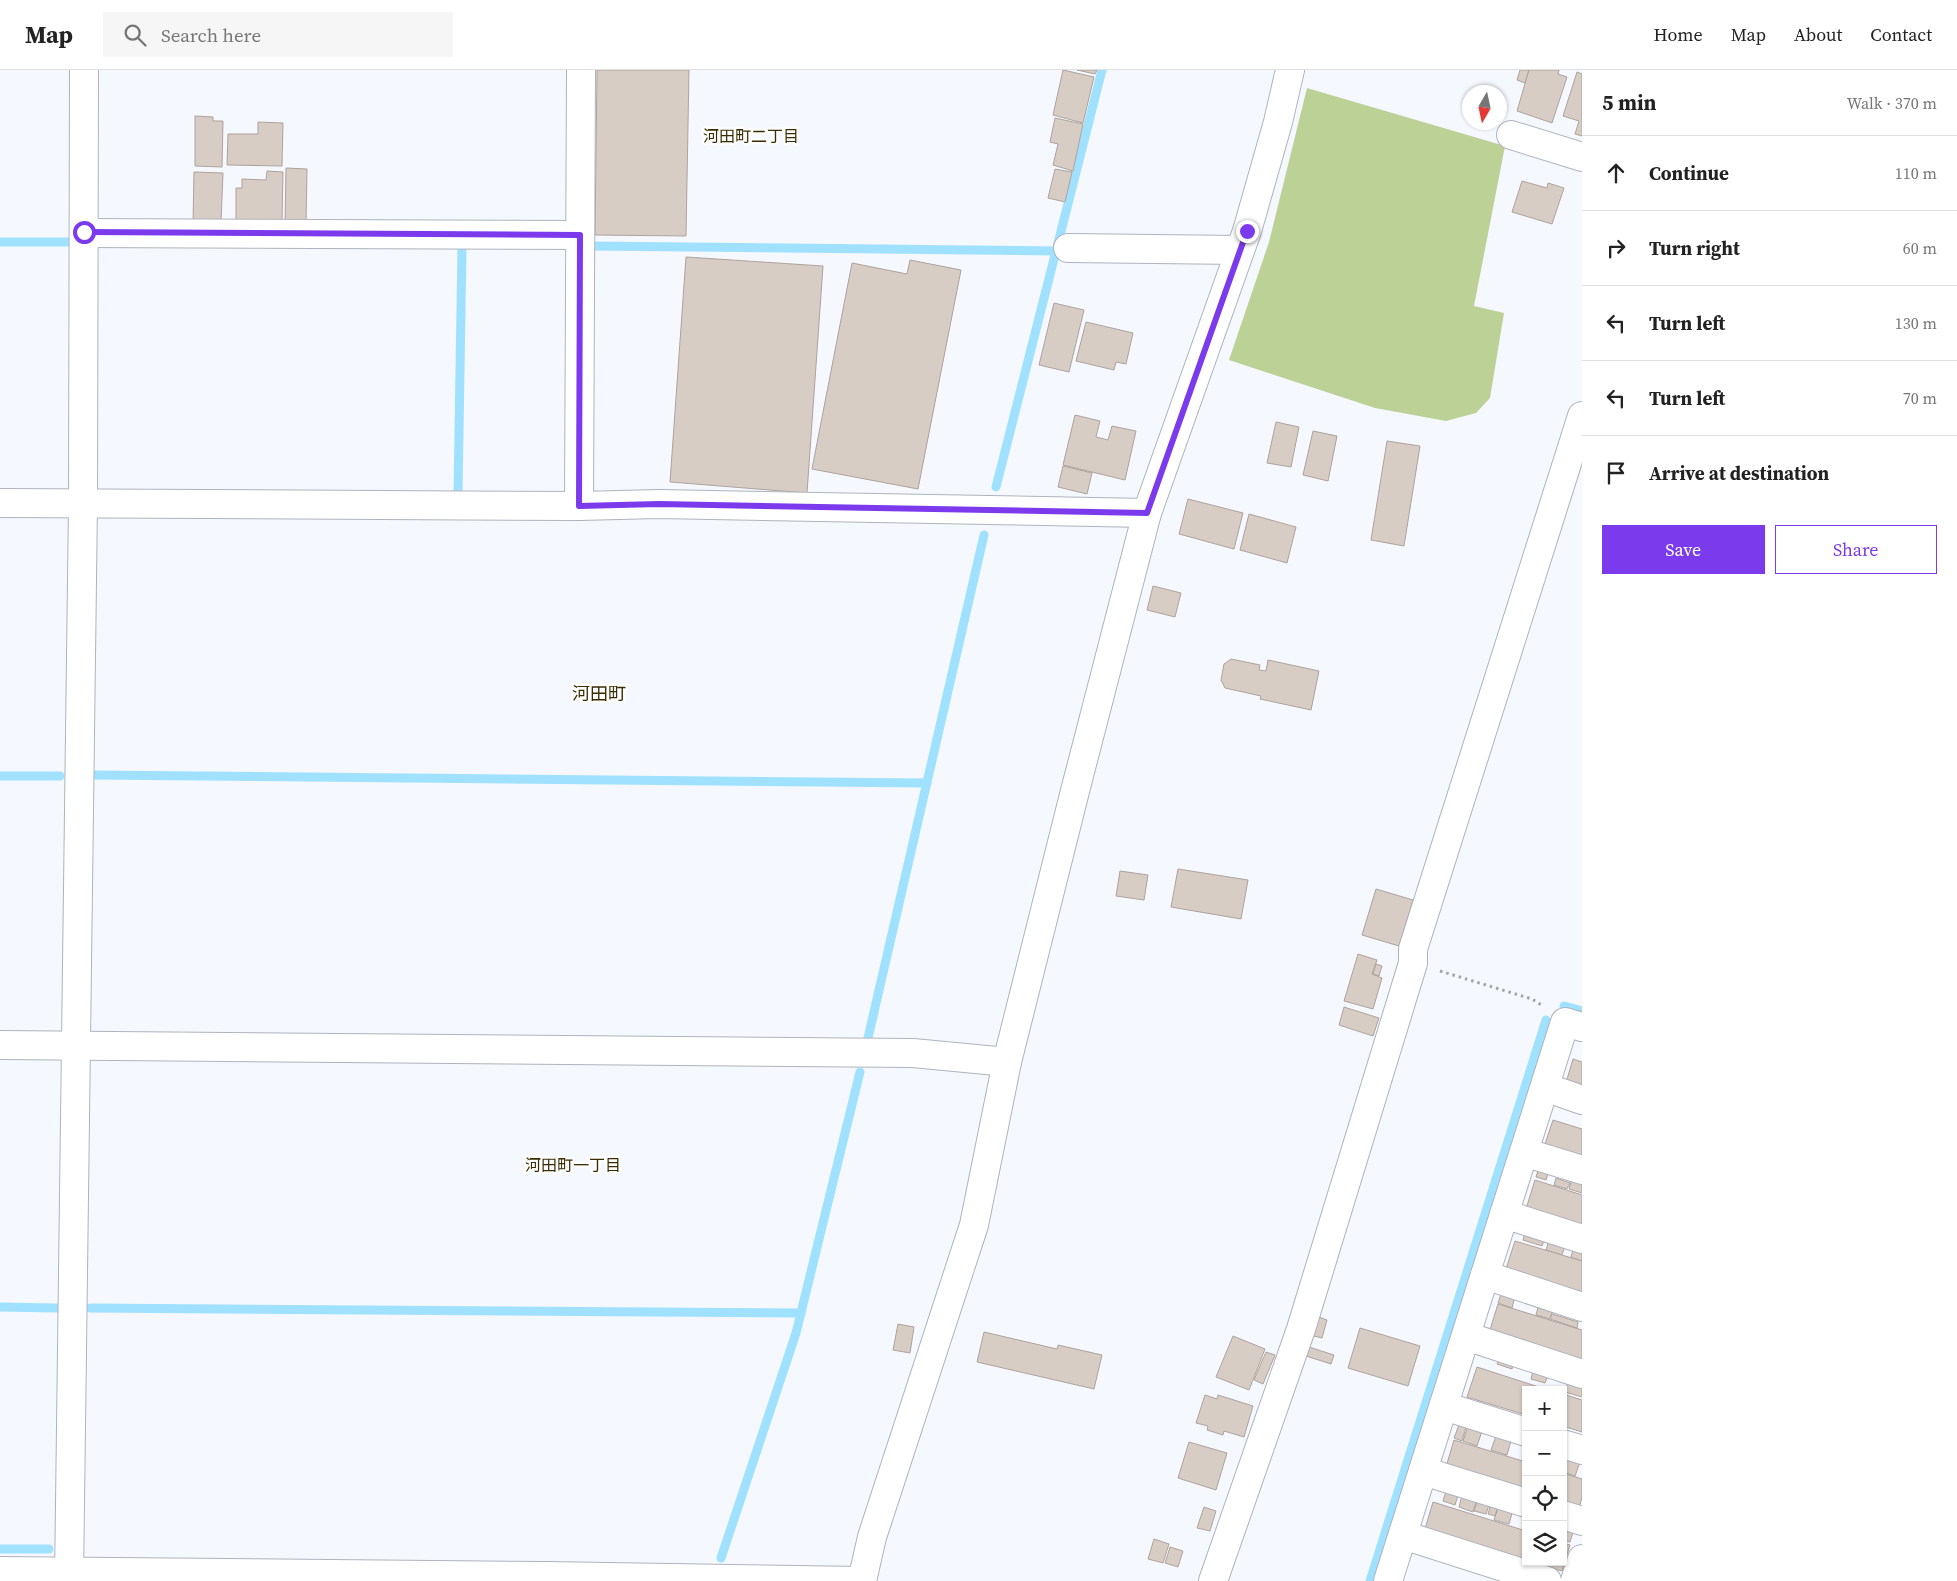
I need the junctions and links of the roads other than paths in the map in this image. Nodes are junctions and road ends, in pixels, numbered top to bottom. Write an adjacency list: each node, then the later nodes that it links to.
1 (84, 70): 6 (street)
2 (581, 70): 7 (street)
3 (1290, 70): 9 (street)
4 (1511, 135): 5 (street)
5 (1582, 157)
6 (84, 232): 7 (street); 12 (street)
7 (580, 235): 13 (street)
8 (1068, 248): 9 (street)
9 (1240, 250): 14 (street)
10 (1582, 416): 43 (street)
11 (0, 503): 12 (street)
12 (84, 503): 13 (street); 17 (street)
13 (579, 506): 14 (street)
14 (1147, 513): 18 (street)
15 (1574, 1025): 19 (street)
16 (0, 1045): 17 (street)
17 (76, 1045): 18 (street); 40 (street)
18 (1007, 1062): 42 (street)
19 (1545, 1087): 20 (street); 21 (street)
20 (1582, 1100)
21 (1524, 1152): 22 (street); 23 (street)
22 (1582, 1170)
23 (1504, 1214): 24 (street); 25 (street)
24 (1582, 1239)
25 (1485, 1275): 26 (street); 27 (street)
26 (1582, 1307)
27 (1466, 1336): 28 (street); 29 (street)
28 (1582, 1374)
29 (1444, 1406): 30 (street); 33 (street)
30 (1523, 1431)
31 (1567, 1445): 32 (street)
32 (1582, 1450)
33 (1423, 1471): 34 (street); 37 (street)
34 (1522, 1502)
35 (1567, 1516): 36 (street)
36 (1582, 1521)
37 (1403, 1535): 44 (street); 45 (street)
38 (1582, 1560): 46 (street)
39 (0, 1571): 40 (street)
40 (69, 1576): 41 (street)
41 (544, 1578): 42 (street)
42 (862, 1581)
43 (1213, 1581)
44 (1388, 1581)
45 (1547, 1581)
46 (1575, 1581)

